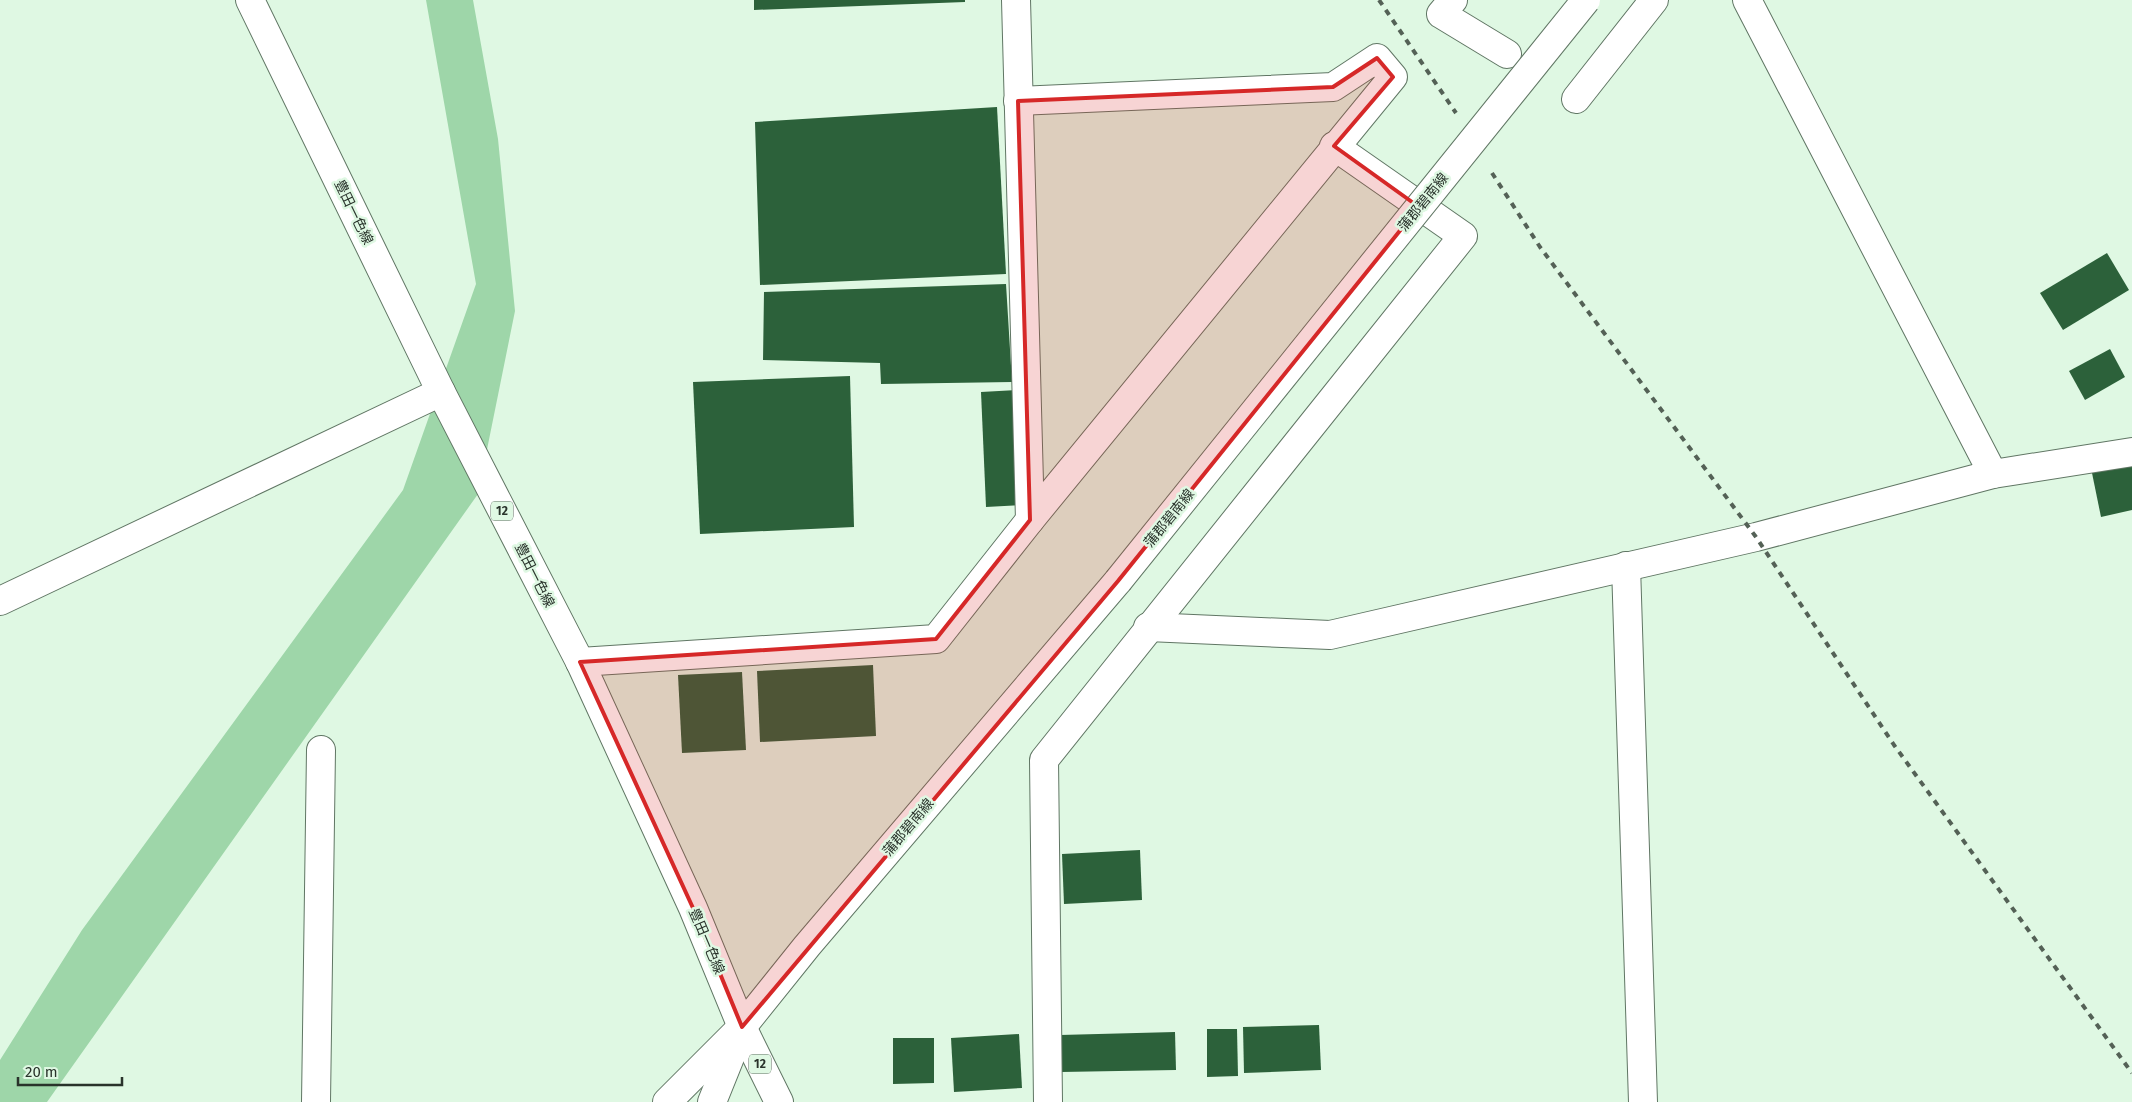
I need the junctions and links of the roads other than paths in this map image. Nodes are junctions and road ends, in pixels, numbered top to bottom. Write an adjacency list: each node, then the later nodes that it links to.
1 (250, 0): 11 (street, 豊田一色線 / 12)
2 (1016, 0): 9 (street)
3 (1453, 0): 7 (street)
4 (1586, 0): 20 (street, 蒲郡碧南線, bridge)
5 (1654, 0): 8 (street)
6 (1747, 0): 13 (street)
7 (1507, 54)
8 (1576, 99)
9 (1018, 101): 10 (street); 14 (street)
10 (1334, 146): 14 (street); 17 (street)
11 (441, 392): 16 (street); 18 (street, 豊田一色線 / 12)
12 (2132, 452): 13 (street)
13 (1993, 474): 15 (street)
14 (1030, 520): 18 (street)
15 (1626, 566): 17 (street); 26 (street)
16 (0, 601)
17 (1148, 627): 25 (street)
18 (580, 662): 20 (street, 豊田一色線 / 12)
19 (321, 750): 21 (street)
20 (742, 1027): 22 (street, 蒲郡碧南線); 23 (street, 蒲郡碧南線); 24 (street, 豊田一色線 / 12)
21 (316, 1102)
22 (667, 1102)
23 (712, 1102)
24 (779, 1102)
25 (1048, 1102)
26 (1643, 1102)

